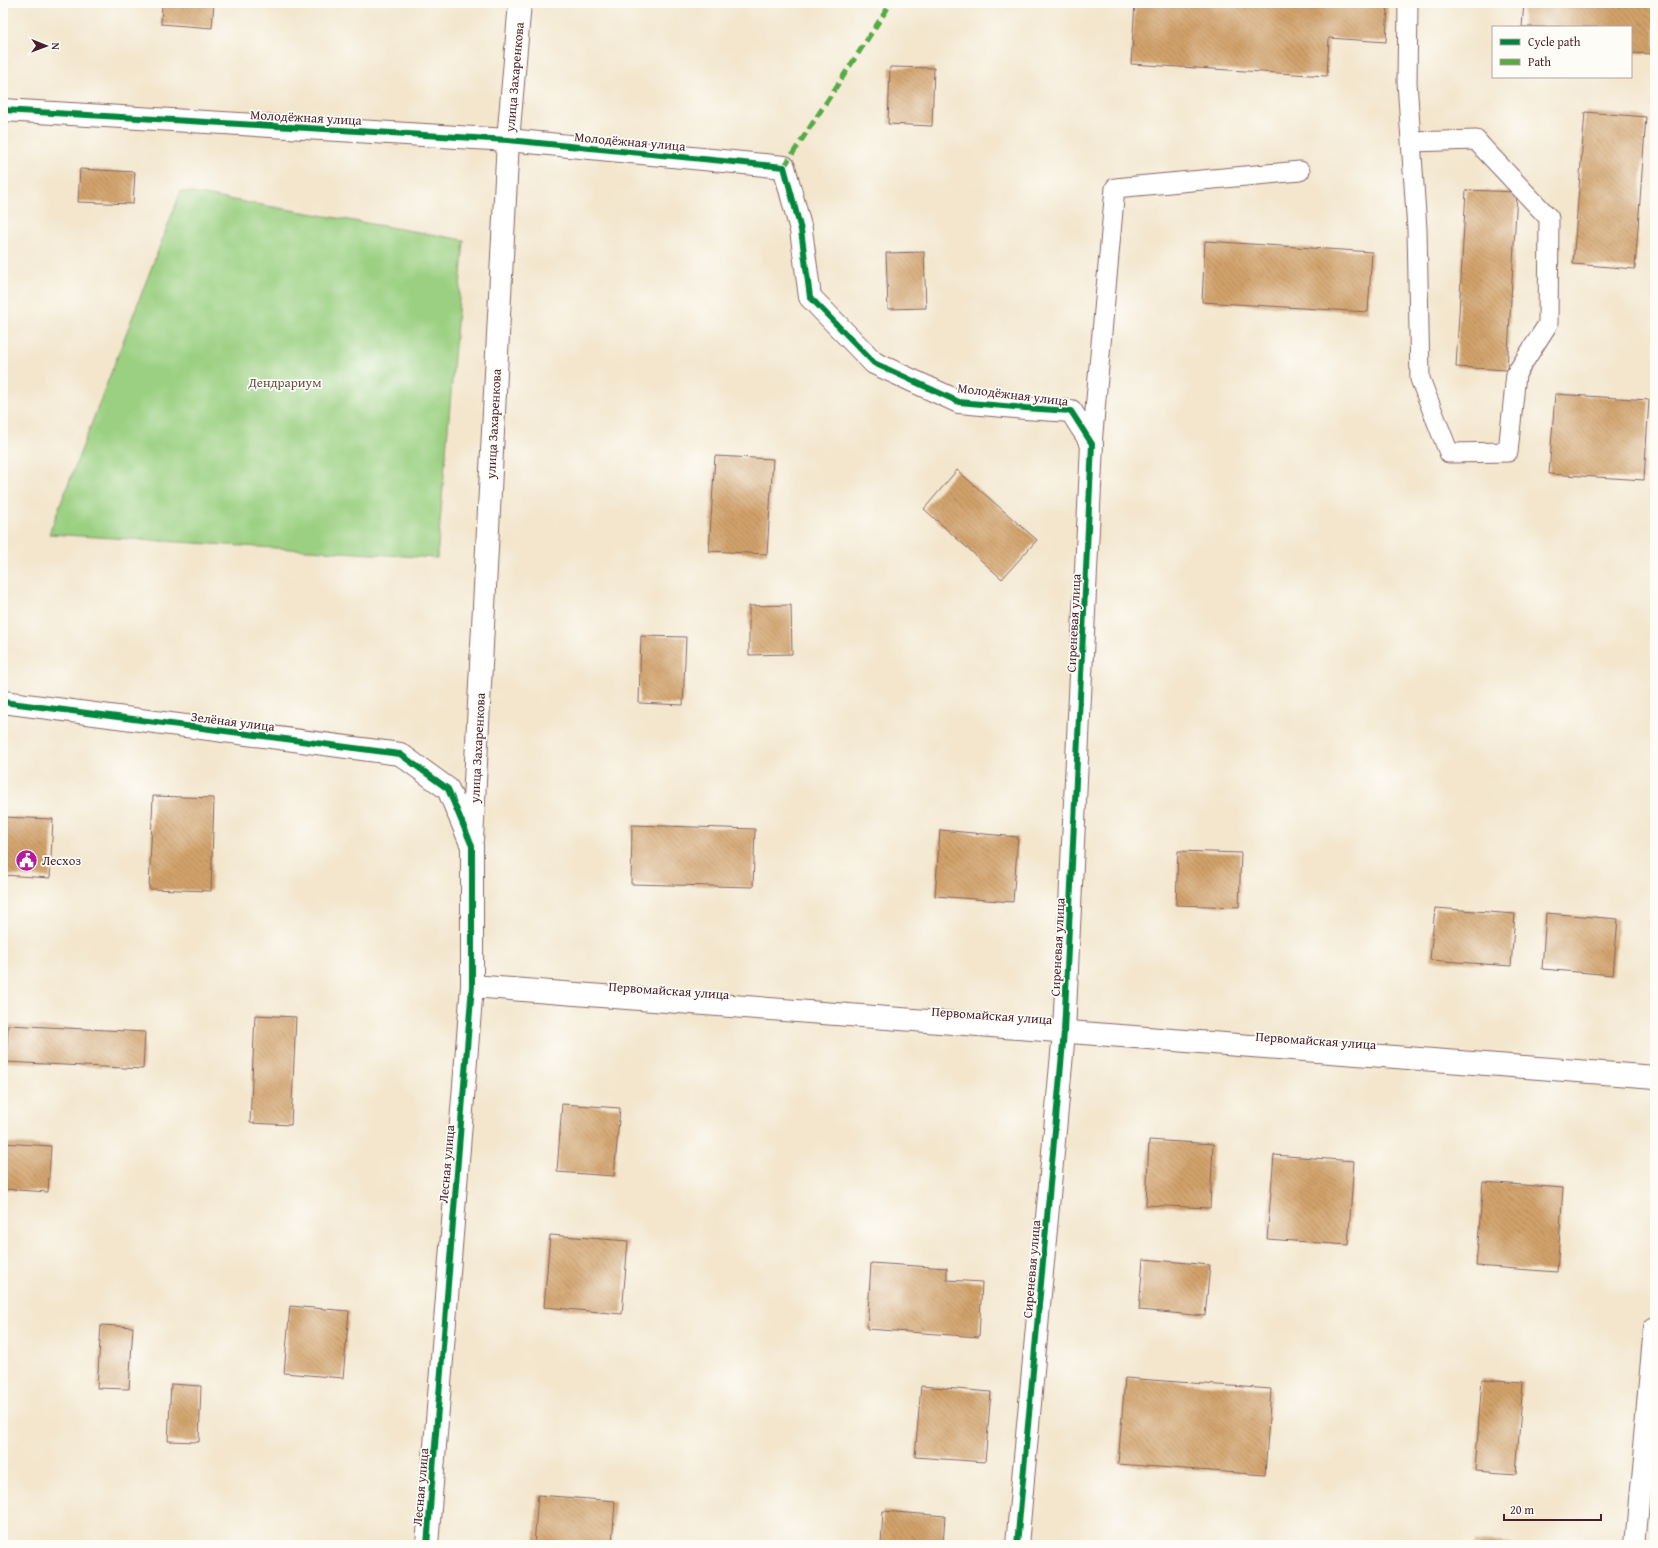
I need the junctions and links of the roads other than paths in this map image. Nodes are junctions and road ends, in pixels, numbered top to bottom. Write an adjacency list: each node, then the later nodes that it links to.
1 (520, 3): 4 (street, улица Захаренкова)
2 (1408, 3): 5 (lane)
3 (3, 110): 4 (street, Молодёжная улица)
4 (508, 140): 7 (street, Молодёжная улица); 10 (street, улица Захаренкова)
5 (1411, 142): 5 (lane)
6 (1300, 171): 7 (lane)
7 (1092, 444): 12 (street, Сиреневая улица)
8 (3, 702): 9 (street, Зелёная улица)
9 (448, 789): 10 (street, Лесная улица)
10 (472, 846): 11 (street, Лесная улица)
11 (472, 986): 12 (street, Первомайская улица); 15 (street, Лесная улица)
12 (1064, 1032): 13 (street, Первомайская улица); 16 (street, Сиреневая улица)
13 (1655, 1077)
14 (1655, 1328): 17 (street)
15 (427, 1545)
16 (1017, 1545)
17 (1635, 1545)

